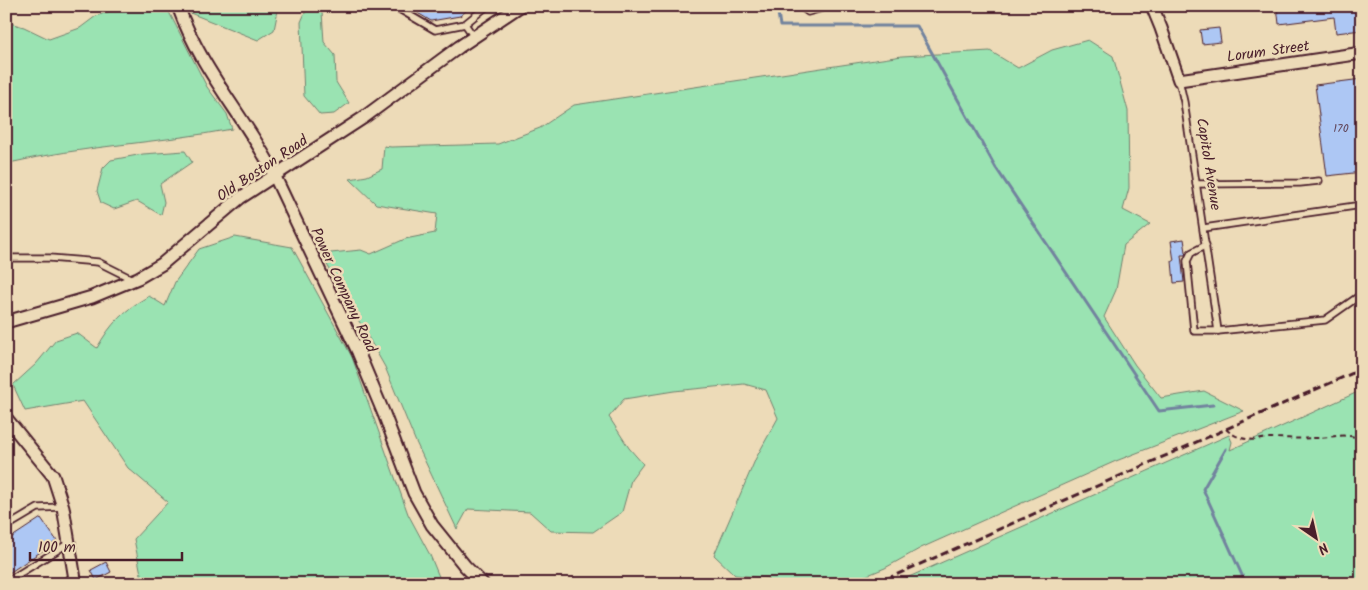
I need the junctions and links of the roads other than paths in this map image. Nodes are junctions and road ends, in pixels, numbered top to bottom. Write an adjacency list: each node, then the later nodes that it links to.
1 (178, 6): 12 (street, Power Company Road)
2 (394, 6): 8 (lane)
3 (487, 6): 8 (lane)
4 (520, 6): 9 (street, Old Boston Road)
5 (800, 6): 6 (lane)
6 (830, 6)
7 (1152, 6): 11 (street, Capitol Avenue)
8 (464, 24): 9 (lane)
9 (474, 36): 12 (street, Old Boston Road)
10 (1362, 53): 11 (street, Lorum Street)
11 (1179, 80): 14 (lane, Capitol Avenue)
12 (274, 177): 19 (street, Old Boston Road); 29 (street, Power Company Road)
13 (1320, 181): 14 (lane)
14 (1196, 184): 16 (lane, Capitol Avenue)
15 (1362, 205): 16 (lane)
16 (1204, 228): 17 (lane, Capitol Avenue)
17 (1206, 245): 22 (lane, Capitol Avenue); 22 (lane)
18 (6, 258): 19 (lane)
19 (134, 280): 21 (street, Old Boston Road)
20 (1362, 294): 22 (lane)
21 (6, 322)
22 (1218, 331)
23 (6, 418): 24 (street)
24 (64, 507): 25 (lane); 26 (street)
25 (6, 527)
26 (69, 542): 27 (street); 28 (lane)
27 (71, 581)
28 (6, 582)
29 (483, 584)

